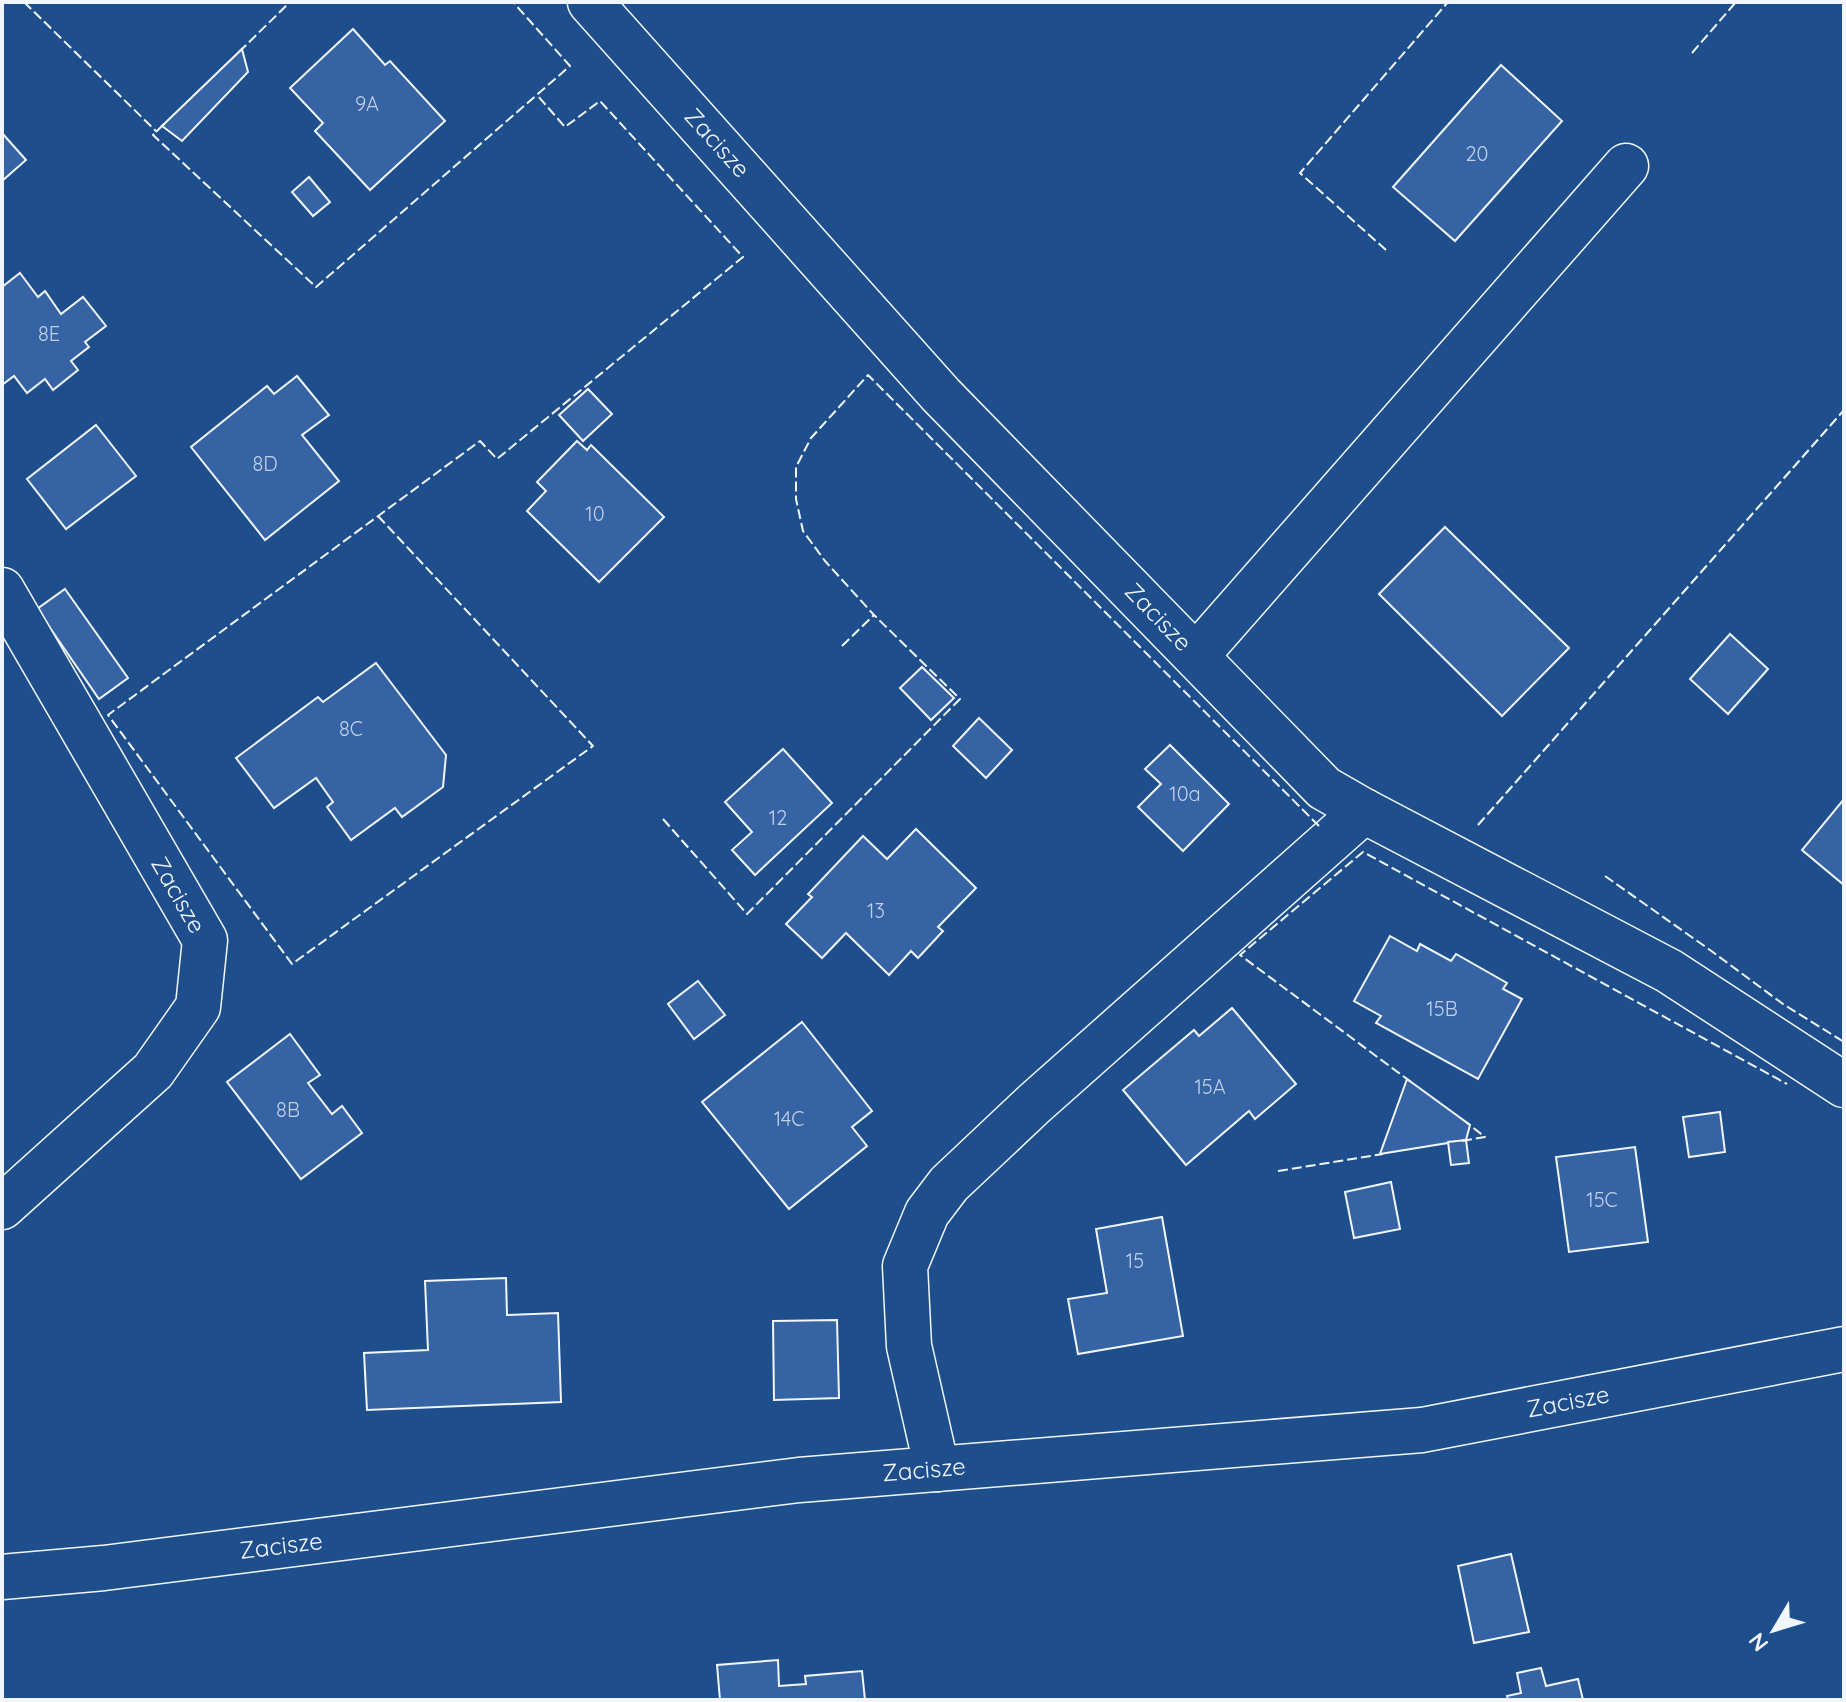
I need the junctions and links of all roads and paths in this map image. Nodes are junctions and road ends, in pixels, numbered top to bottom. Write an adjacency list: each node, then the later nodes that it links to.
1 (590, 2): 4 (street, Zacisze)
2 (1626, 166): 4 (street)
3 (2, 590): 7 (street, Zacisze)
4 (1196, 656): 5 (street, Zacisze)
5 (1364, 811): 6 (street, Zacisze); 9 (street)
6 (1844, 1085)
7 (2, 1207)
8 (1844, 1349): 9 (street, Zacisze)
9 (937, 1469): 10 (street, Zacisze)
10 (2, 1577)

